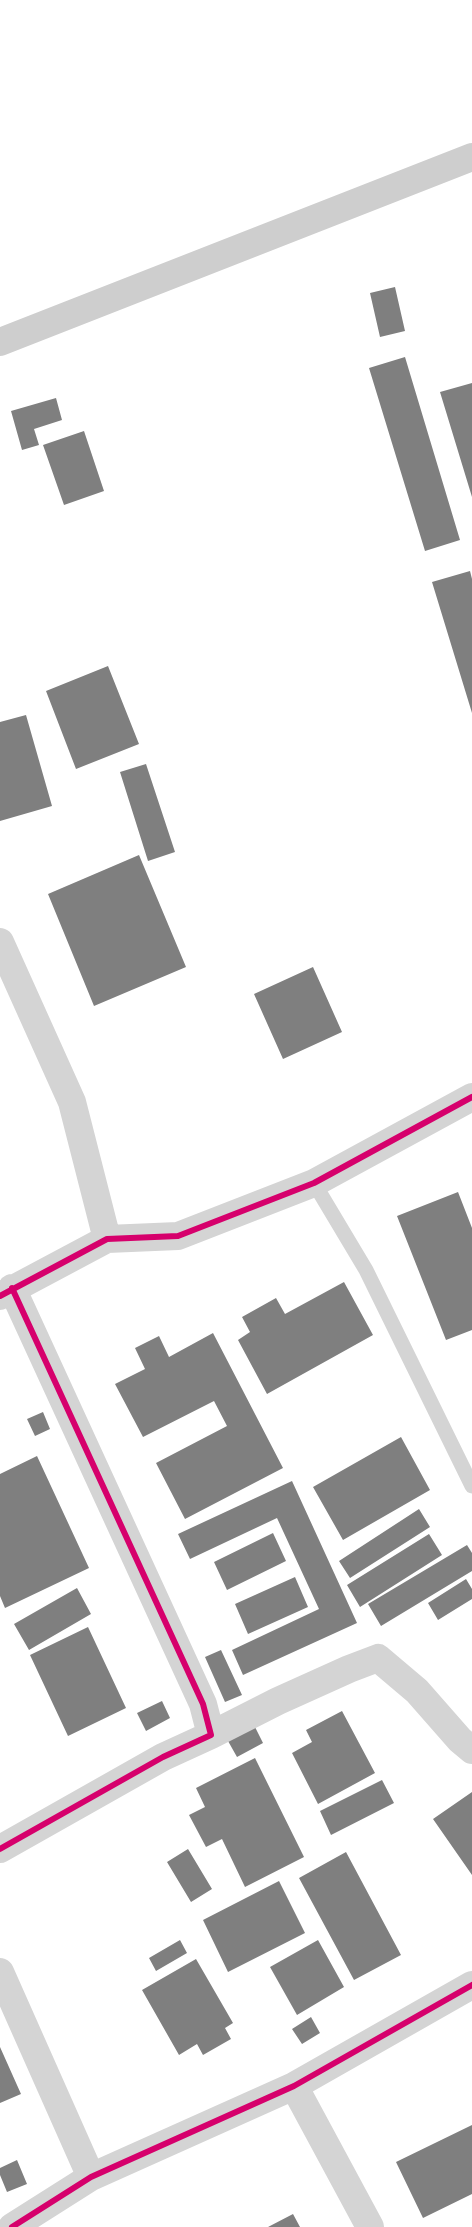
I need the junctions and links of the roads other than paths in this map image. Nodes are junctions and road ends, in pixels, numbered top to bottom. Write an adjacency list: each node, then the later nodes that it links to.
1 (472, 157): 2 (main road)
2 (0, 342)
3 (0, 942): 6 (street)
4 (472, 1097): 5 (street)
5 (314, 1182): 6 (street); 8 (lane)
6 (107, 1238): 7 (street)
7 (6, 1292): 9 (street)
8 (472, 1486)
9 (211, 1735): 10 (street); 11 (street)
10 (472, 1750)
11 (0, 1849)
12 (0, 1972): 15 (street)
13 (472, 1985): 14 (street)
14 (294, 2086): 15 (street); 17 (street)
15 (91, 2177): 16 (street)
16 (12, 2227)
17 (370, 2227)

